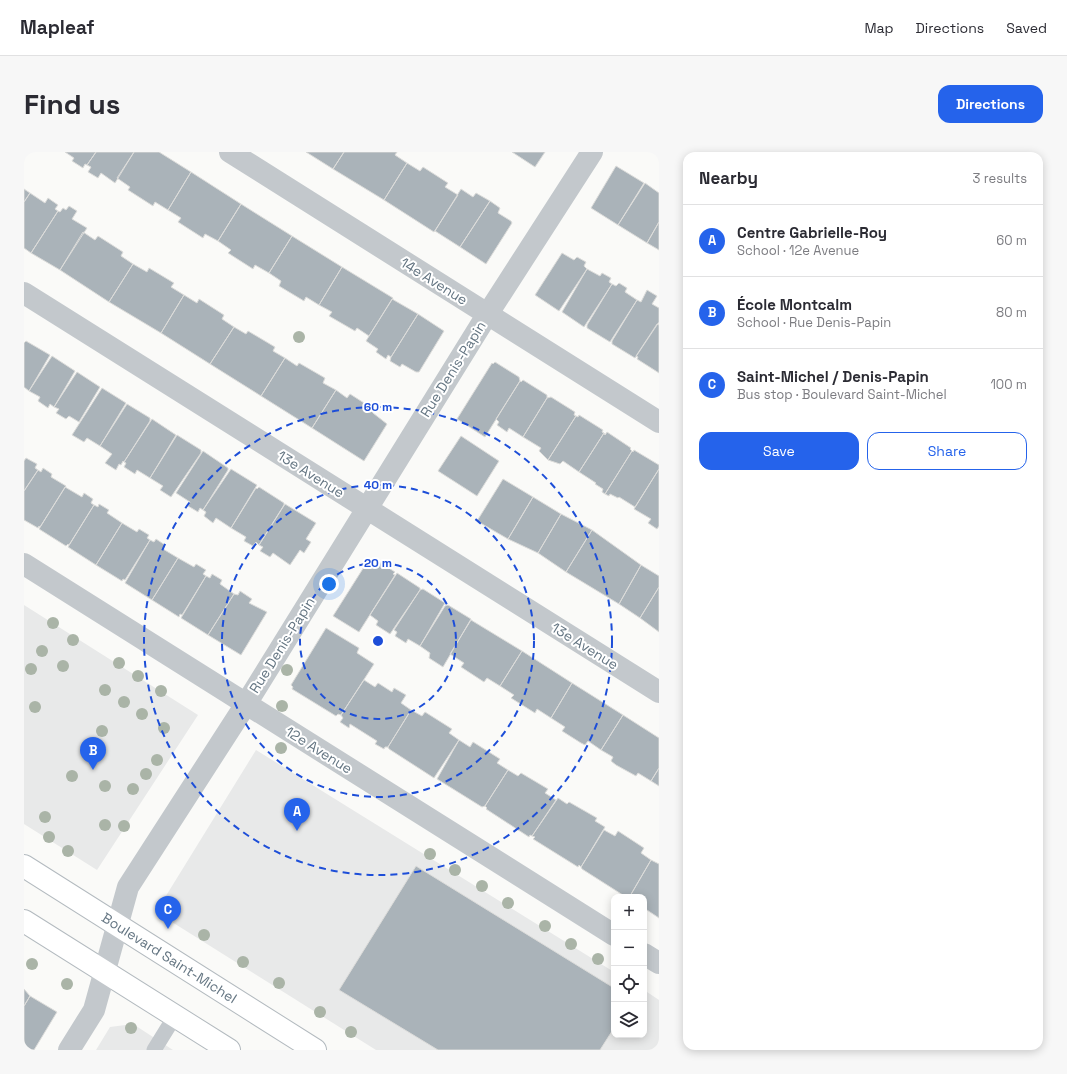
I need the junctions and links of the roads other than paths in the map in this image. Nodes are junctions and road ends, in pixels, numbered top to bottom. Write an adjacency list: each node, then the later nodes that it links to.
1 (230, 152): 4 (street, 14e Avenue)
2 (592, 152): 4 (street, Rue Denis-Papin)
3 (24, 293): 6 (street, 13e Avenue)
4 (487, 315): 5 (street, 14e Avenue); 6 (street, Rue Denis-Papin)
5 (659, 422)
6 (366, 509): 8 (street, 13e Avenue); 9 (street, Rue Denis-Papin)
7 (24, 564): 9 (street, 12e Avenue)
8 (659, 692)
9 (246, 704): 12 (street, Rue Denis-Papin); 13 (street, 12e Avenue)
10 (24, 866): 12 (main road, Boulevard Saint-Michel)
11 (24, 921): 16 (main road)
12 (118, 925): 16 (street, Rue Denis-Papin); 21 (main road, Boulevard Saint-Michel)
13 (611, 933)
14 (647, 956): 15 (street)
15 (659, 963)
16 (106, 972): 17 (main road); 18 (street, Rue Denis-Papin)
17 (175, 1016): 19 (lane); 20 (main road)
18 (70, 1050)
19 (154, 1050)
20 (229, 1050)
21 (315, 1050)

